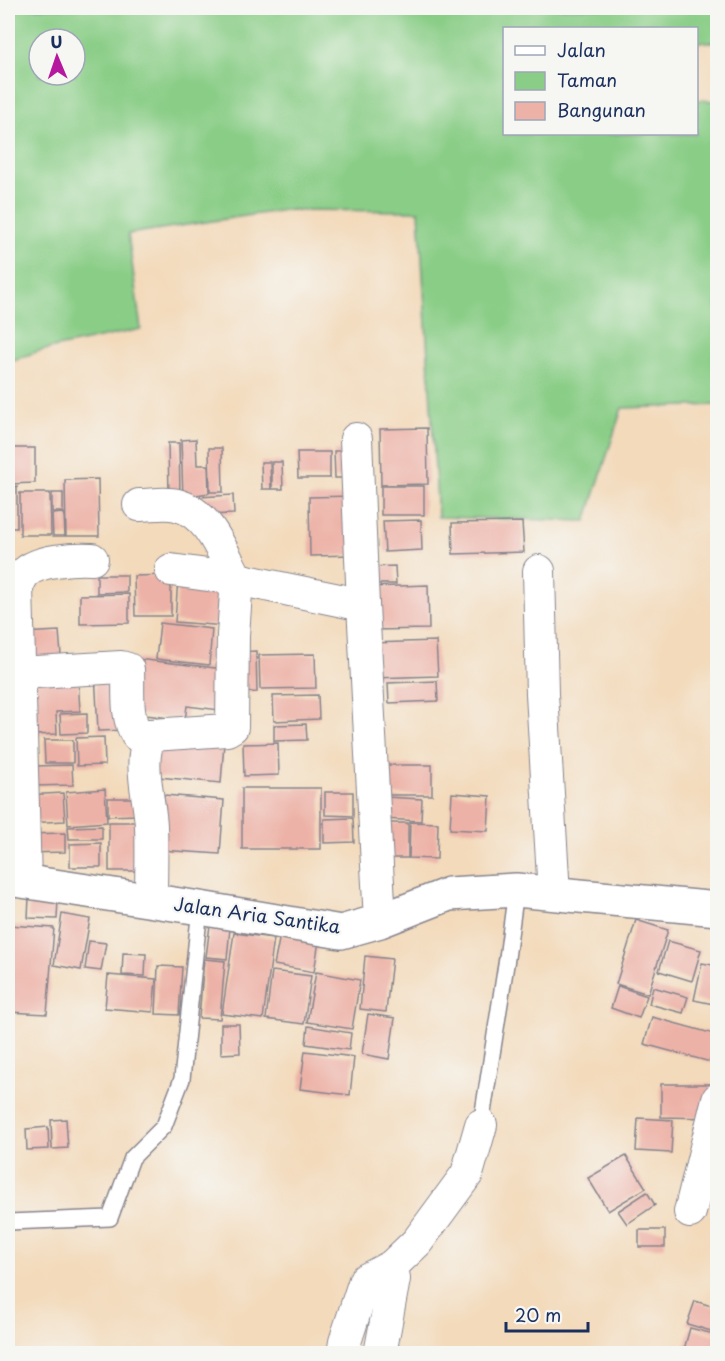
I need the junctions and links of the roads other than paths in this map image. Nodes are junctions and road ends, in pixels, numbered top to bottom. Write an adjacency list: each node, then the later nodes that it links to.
1 (356, 439): 8 (street)
2 (139, 505): 7 (street)
3 (92, 559): 4 (street)
4 (16, 565): 9 (street)
5 (171, 570): 7 (street)
6 (539, 571): 13 (street)
7 (237, 579): 8 (street); 10 (street)
8 (363, 605): 17 (street)
9 (20, 673): 10 (street); 11 (street)
10 (152, 735): 14 (street)
11 (16, 880): 14 (street, Jalan Aria Santika)
12 (516, 890): 13 (street, Jalan Aria Santika); 17 (street, Jalan Aria Santika); 19 (lane)
13 (554, 894): 16 (street, Jalan Aria Santika)
14 (151, 900): 15 (street, Jalan Aria Santika)
15 (200, 908): 17 (street, Jalan Aria Santika); 21 (lane)
16 (717, 909)
17 (380, 921)
18 (717, 1099): 20 (street)
19 (481, 1125): 22 (street)
20 (690, 1212)
21 (8, 1222)
22 (393, 1266): 23 (street); 24 (street)
23 (344, 1348): 24 (street)
24 (381, 1353)

